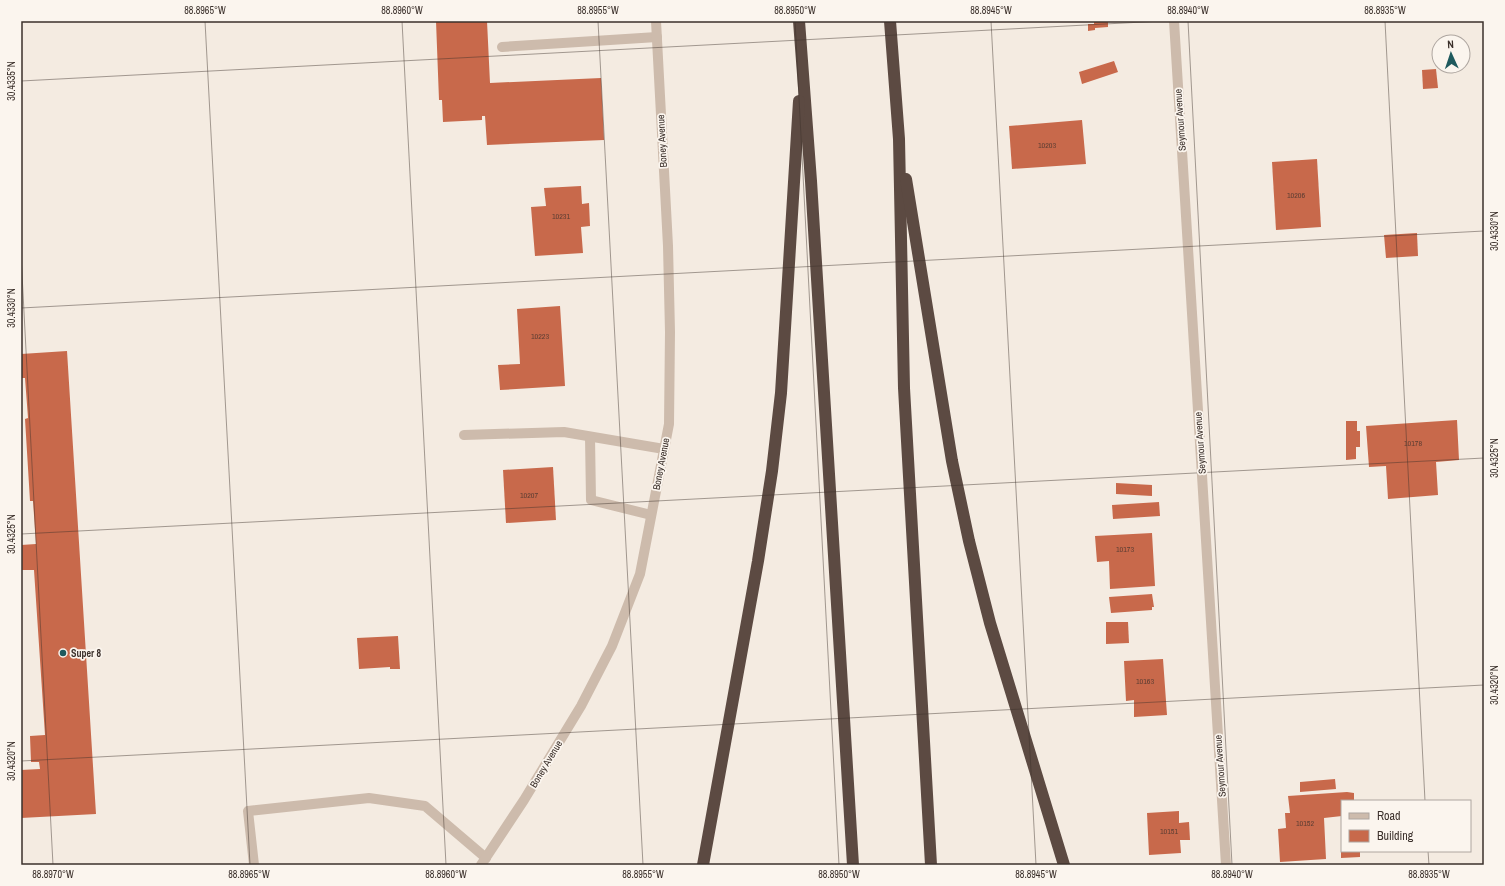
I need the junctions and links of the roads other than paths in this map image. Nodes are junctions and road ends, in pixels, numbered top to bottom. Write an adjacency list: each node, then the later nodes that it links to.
1 (656, 21): 5 (street, Boney Avenue)
2 (799, 21): 7 (highway)
3 (890, 21): 8 (highway)
4 (1174, 21): 19 (street, Seymour Avenue)
5 (657, 37): 6 (street); 11 (street, Boney Avenue)
6 (502, 47)
7 (801, 58): 15 (highway); 16 (highway)
8 (899, 139): 17 (highway); 18 (highway)
9 (464, 434): 10 (street)
10 (590, 436): 11 (street); 12 (street)
11 (664, 449): 12 (street, Boney Avenue)
12 (651, 515): 13 (street, Boney Avenue)
13 (484, 862): 14 (street)
14 (254, 865)
15 (703, 865)
16 (853, 865)
17 (931, 865)
18 (1064, 865)
19 (1226, 865)

